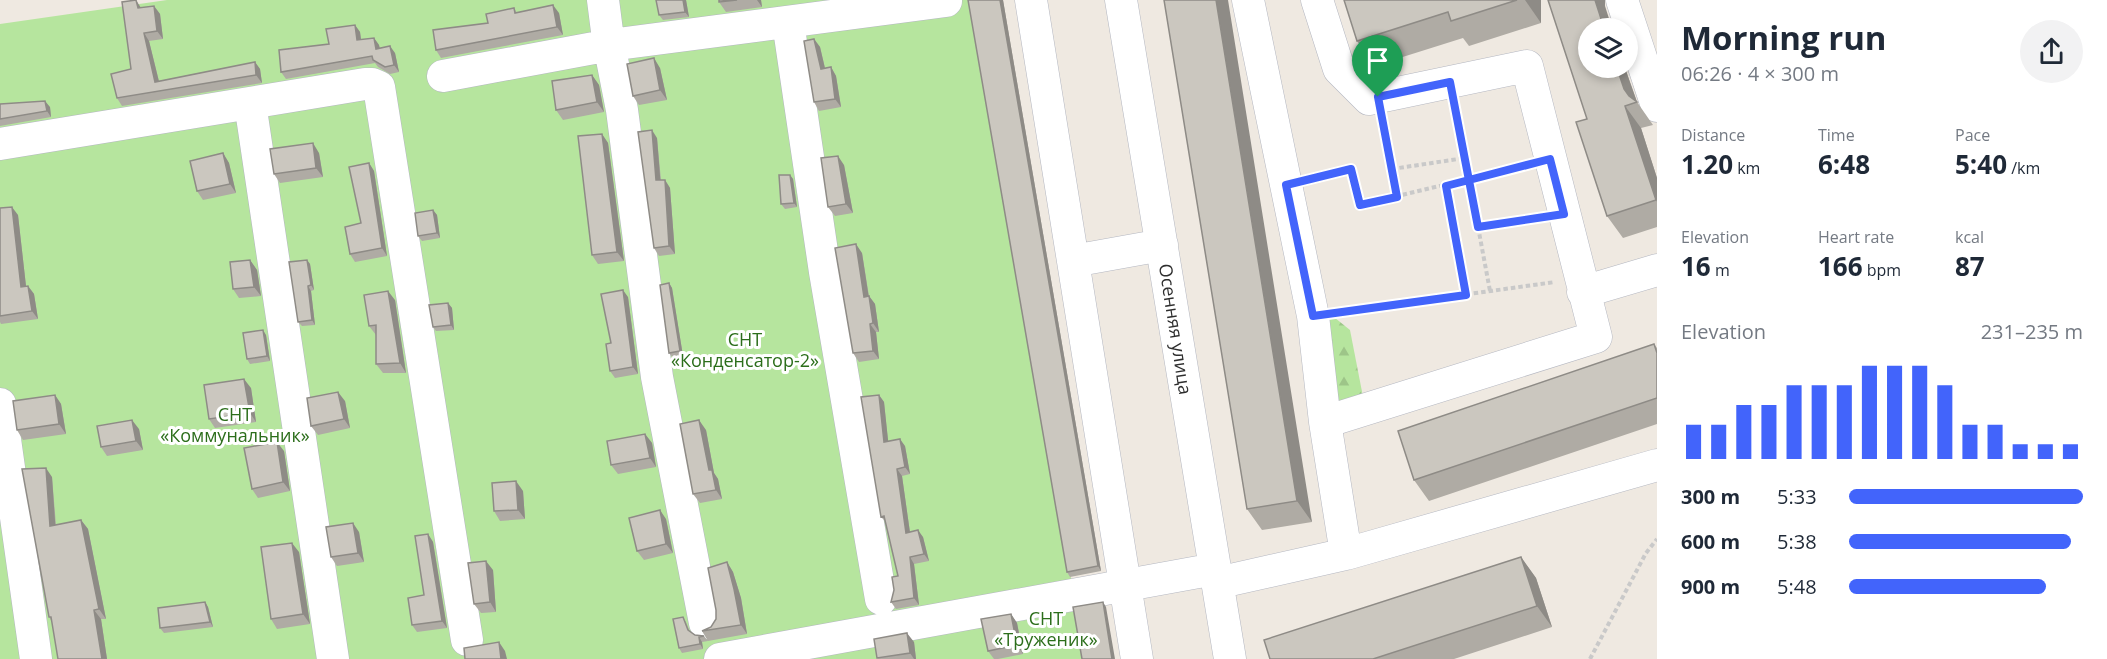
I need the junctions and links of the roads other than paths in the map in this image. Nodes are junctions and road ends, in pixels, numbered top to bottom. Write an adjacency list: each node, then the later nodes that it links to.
1 (603, 0): 9 (street)
2 (1031, 0): 16 (street)
3 (1121, 0): 15 (street, Осенняя улица)
4 (1248, 0): 20 (street)
5 (1317, 0): 18 (street)
6 (1622, 0): 10 (street)
7 (946, 1): 8 (street)
8 (788, 22): 9 (street); 25 (street)
9 (610, 45): 11 (street); 26 (street)
10 (1652, 73): 13 (street)
11 (443, 76)
12 (250, 103): 14 (street); 27 (street); 29 (street)
13 (1657, 106)
14 (0, 144)
15 (1162, 245): 16 (street); 23 (street, Осенняя улица)
16 (1072, 261): 24 (street)
17 (1657, 270): 18 (street)
18 (1582, 285): 20 (street)
19 (0, 404): 28 (street)
20 (1325, 422): 22 (street)
21 (1657, 465): 22 (street)
22 (1346, 554): 23 (street)
23 (1216, 576): 24 (street); 32 (street, Осенняя улица)
24 (1124, 586): 30 (street); 31 (street)
25 (881, 599)
26 (705, 623)
27 (467, 640)
28 (36, 659)
29 (333, 659)
30 (720, 659)
31 (1137, 659)
32 (1230, 659)

